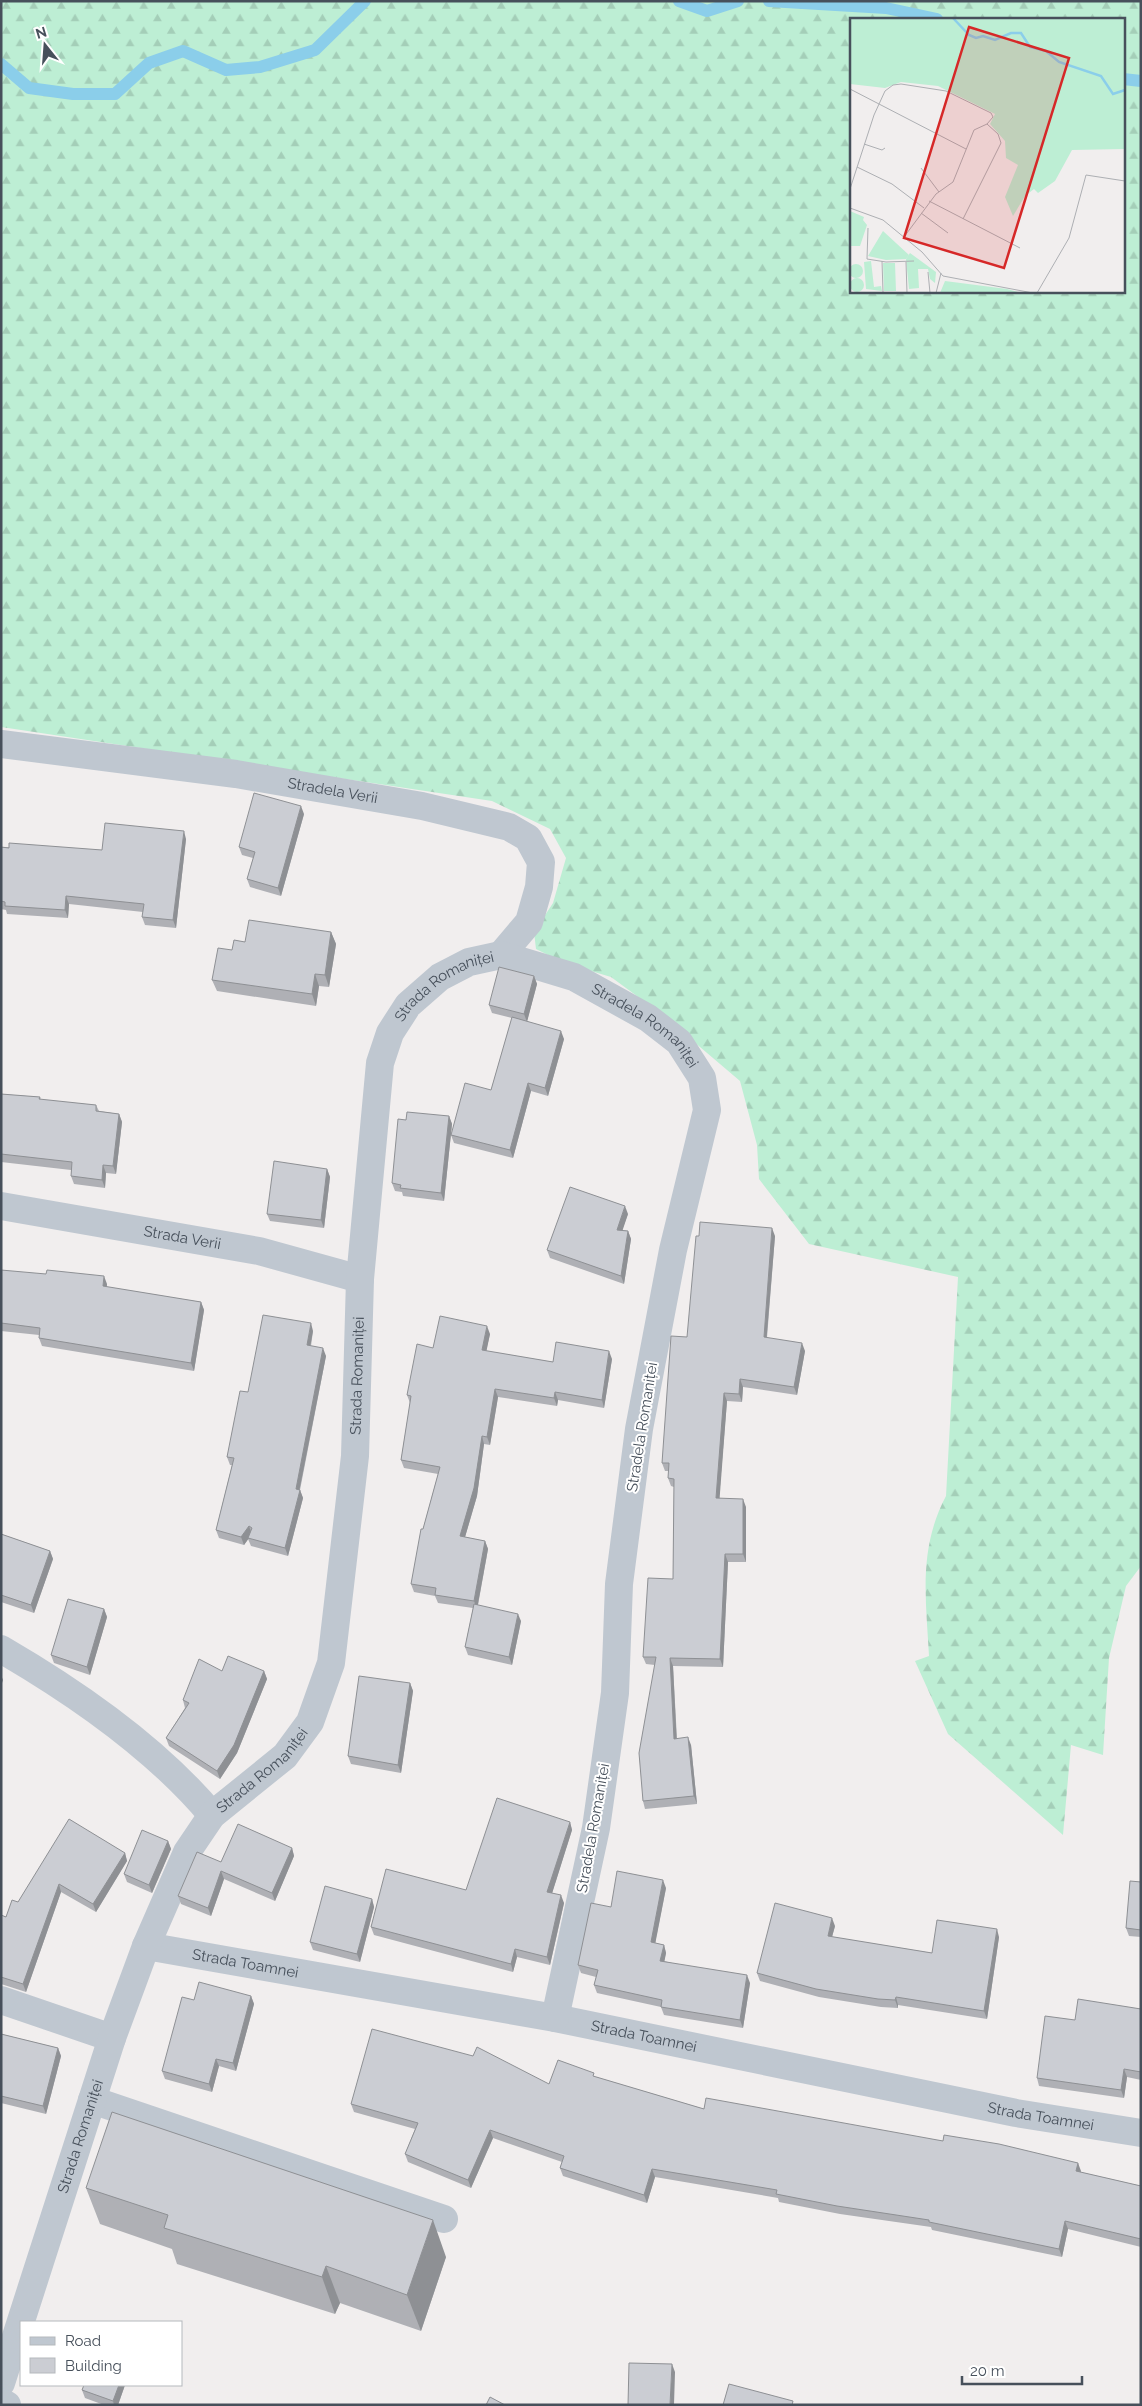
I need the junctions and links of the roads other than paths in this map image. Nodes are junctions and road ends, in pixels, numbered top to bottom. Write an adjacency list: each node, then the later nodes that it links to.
1 (1, 744): 2 (street, Stradela Verii)
2 (501, 955): 4 (street, Strada Romaniței); 9 (street, Stradela Romaniței)
3 (1, 1206): 4 (street, Strada Verii)
4 (360, 1279): 6 (street, Strada Romaniței)
5 (1, 1649): 6 (street, Strada Romaniței)
6 (212, 1815): 7 (street, Strada Romaniței)
7 (146, 1946): 9 (street, Strada Toamnei); 10 (street, Strada Romaniței)
8 (1, 2000): 10 (street)
9 (555, 2018): 12 (street, Strada Toamnei)
10 (112, 2038): 11 (street, Strada Romaniței)
11 (92, 2100): 13 (street); 14 (street, Strada Romaniței)
12 (1141, 2133)
13 (444, 2219)
14 (21, 2321)
15 (20, 2324): 16 (street, Strada Romaniței)
16 (1, 2383)
17 (1, 2402): 18 (street)
18 (7, 2405)

